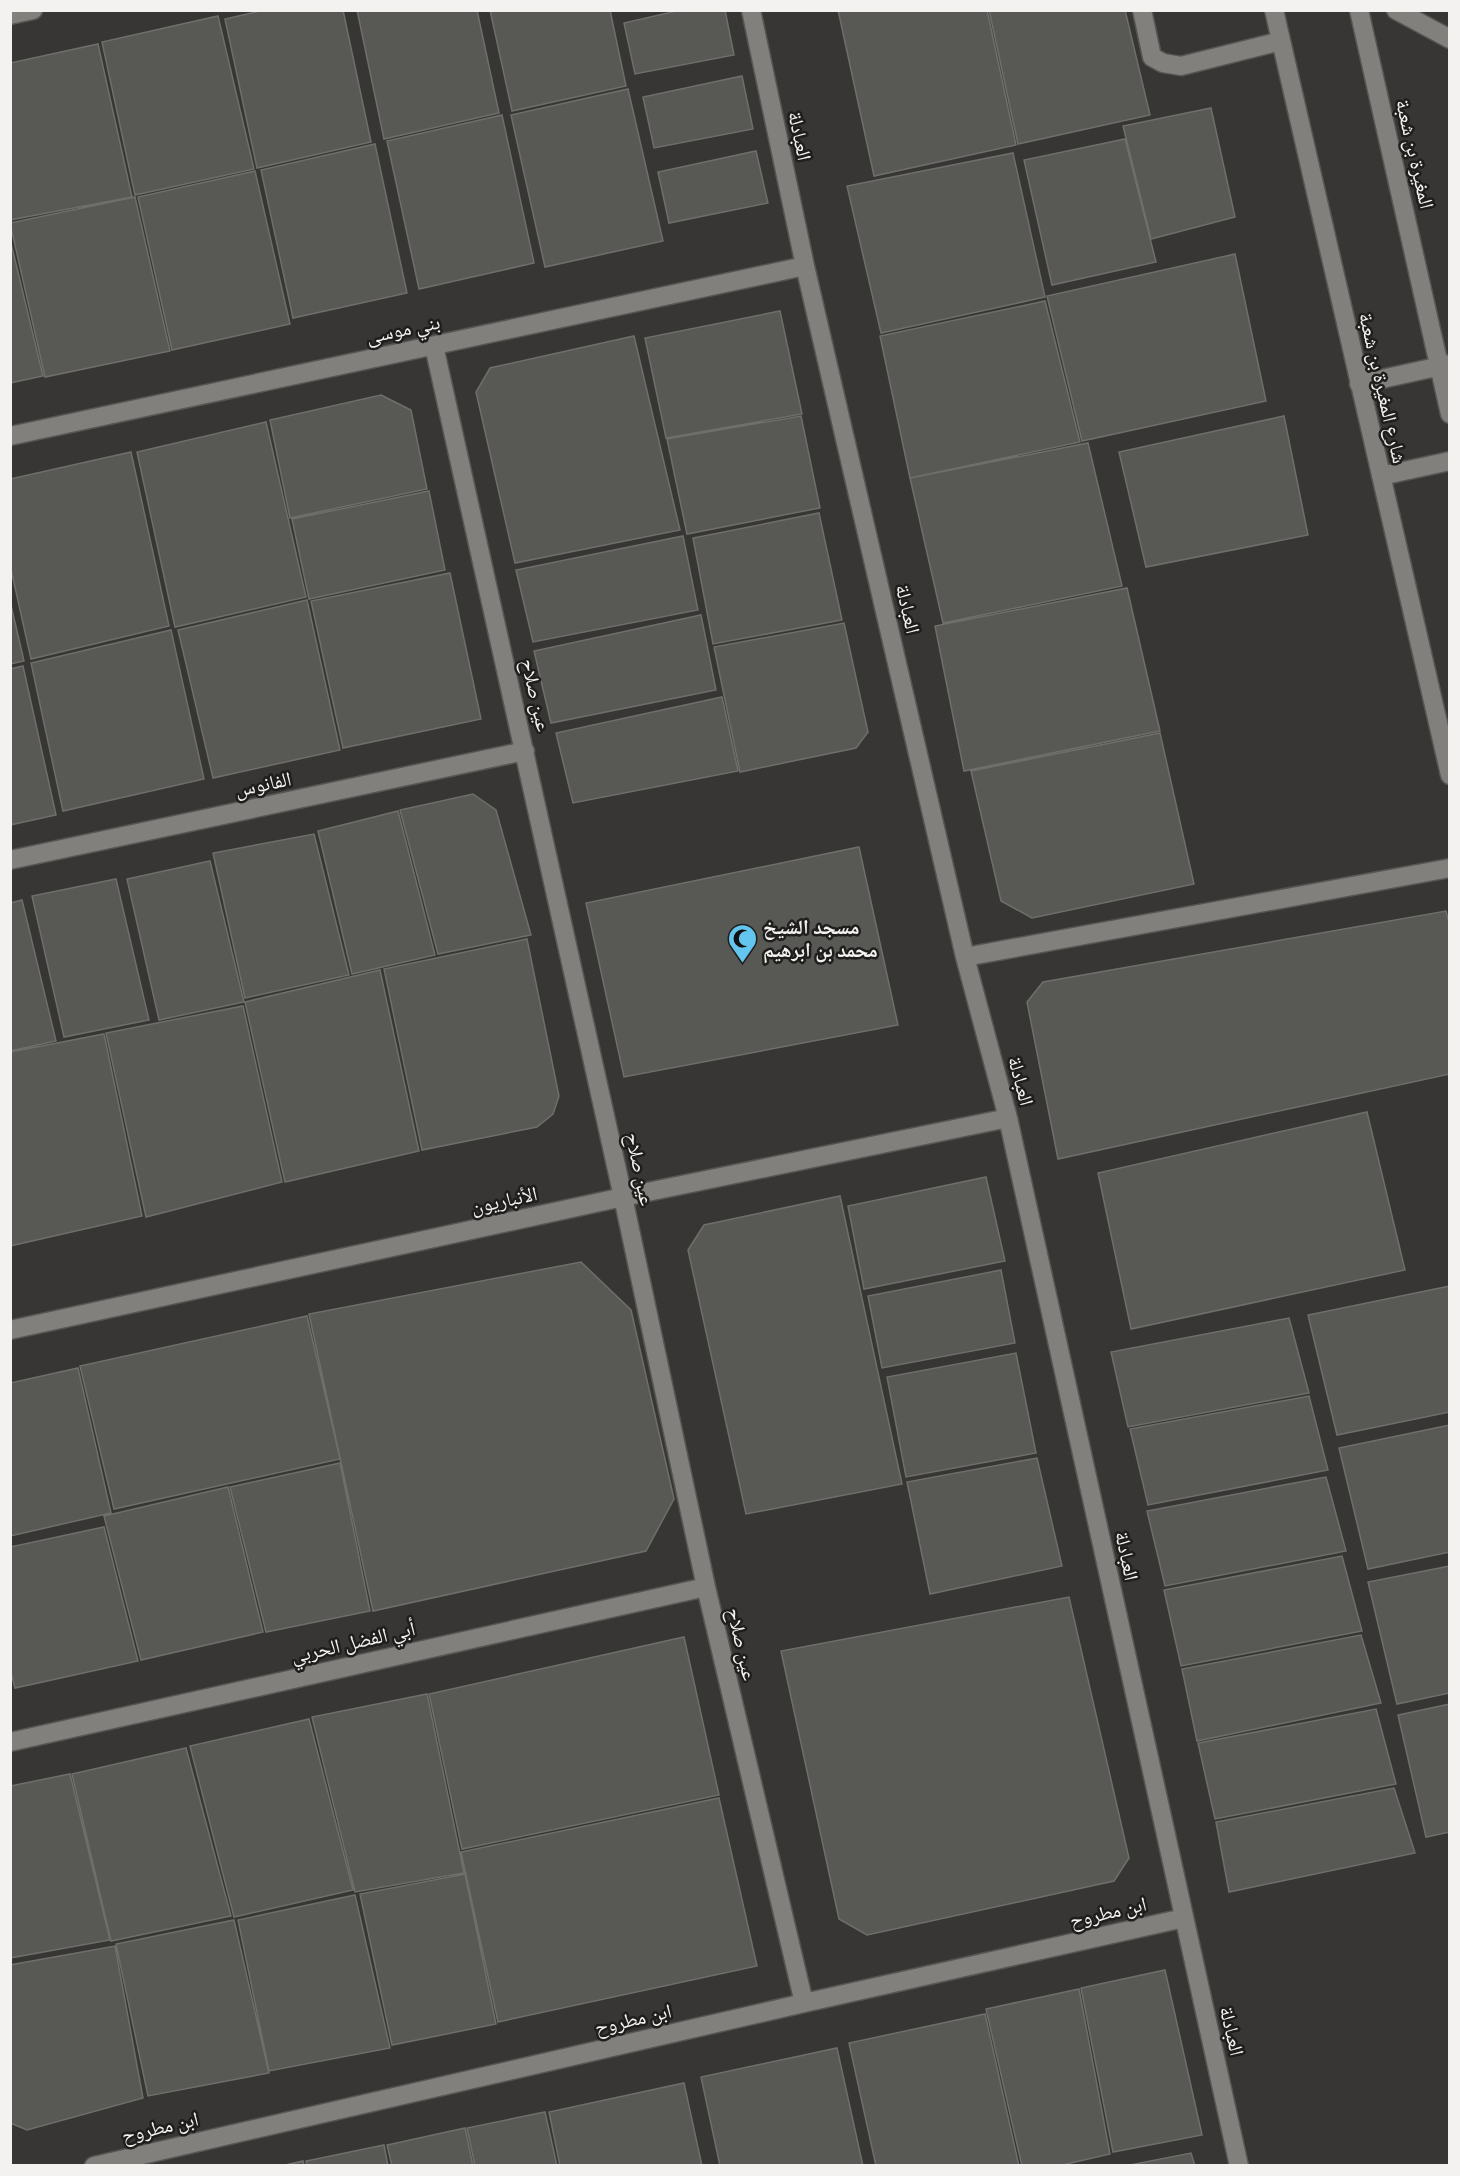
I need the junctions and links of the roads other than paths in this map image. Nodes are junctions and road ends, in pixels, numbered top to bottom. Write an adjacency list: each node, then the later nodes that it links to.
1 (33, 10): 7 (street)
2 (751, 10): 10 (street, العبادلة)
3 (1142, 10): 9 (street)
4 (1274, 10): 9 (street, شارع المغيرة بن شعبة)
5 (1359, 10): 12 (street, المغيرة بن شعبة)
6 (1396, 10): 8 (street)
7 (10, 15)
8 (1449, 39)
9 (1281, 41): 13 (street, شارع المغيرة بن شعبة)
10 (805, 266): 11 (street, بني موسى); 22 (street, العبادلة)
11 (434, 345): 15 (street, بني موسى); 18 (street, عين صلاح)
12 (1444, 365): 13 (street); 14 (street, المغيرة بن شعبة)
13 (1359, 384): 17 (street, شارع المغيرة بن شعبة)
14 (1449, 414)
15 (10, 436)
16 (1449, 461): 17 (street)
17 (1381, 476): 19 (street, شارع المغيرة بن شعبة)
18 (525, 751): 20 (street, الفانوس); 24 (street, عين صلاح)
19 (1449, 775)
20 (10, 860)
21 (1449, 868): 22 (street)
22 (965, 957): 23 (street, العبادلة)
23 (1008, 1118): 24 (street, الأنباريون); 28 (street, العبادلة)
24 (623, 1197): 25 (street, الأنباريون); 26 (street, عين صلاح)
25 (10, 1330)
26 (706, 1587): 27 (street, أبي الفضل الحربي); 29 (street, عين صلاح)
27 (10, 1742)
28 (1184, 1918): 29 (street, ابن مطروح); 31 (street, العبادلة)
29 (804, 2003): 30 (street, ابن مطروح)
30 (94, 2166)
31 (1239, 2166)

